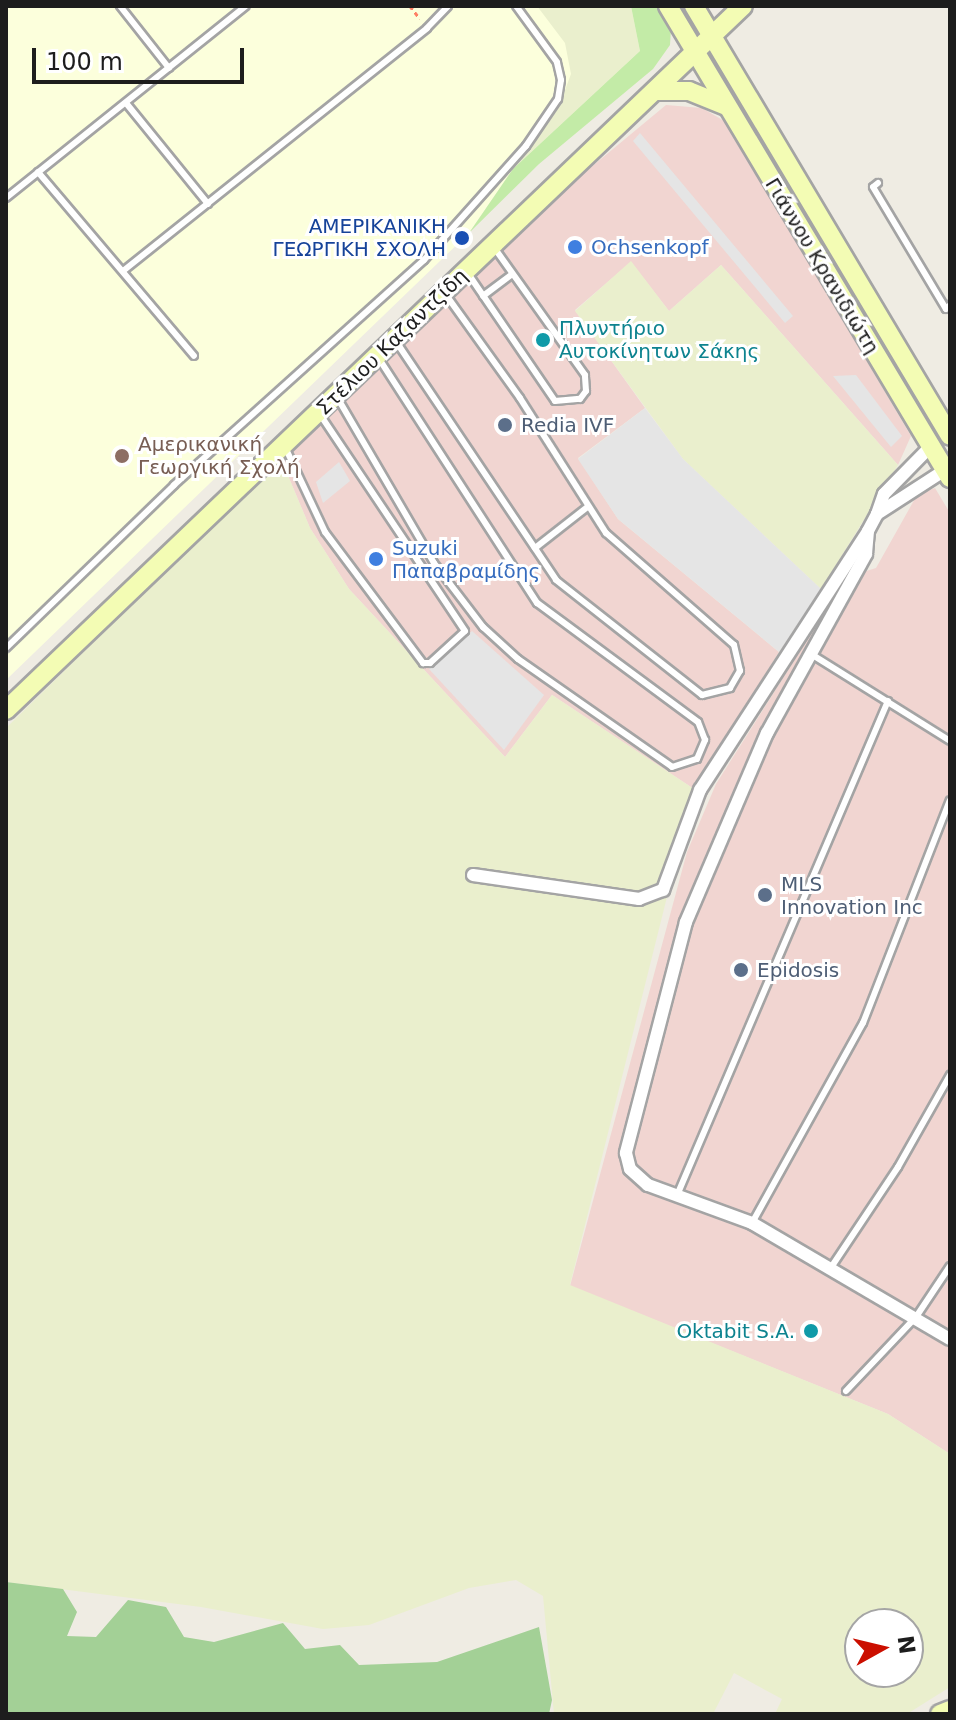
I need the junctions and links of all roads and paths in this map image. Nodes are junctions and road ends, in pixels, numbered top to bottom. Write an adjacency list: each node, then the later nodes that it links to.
1 (120, 6): 12 (lane)
2 (246, 6): 12 (lane)
3 (410, 6): 9 (path)
4 (448, 6): 9 (lane)
5 (516, 6): 40 (lane)
6 (668, 6): 11 (main road, Γιάννου Κρανιδιώτη)
7 (694, 6): 10 (main road, Γιάννου Κρανιδιώτη)
8 (743, 6): 10 (main road, Στέλιου Καζαντζίδη)
9 (427, 28): 19 (lane)
10 (714, 36): 11 (main road, Στέλιου Καζαντζίδη); 32 (main road, Γιάννου Κρανιδιώτη)
11 (697, 52): 13 (main road, Στέλιου Καζαντζίδη); 15 (main road, Γιάννου Κρανιδιώτη)
12 (169, 68): 14 (lane)
13 (655, 91): 15 (main road); 20 (main road, Στέλιου Καζαντζίδη)
14 (126, 103): 16 (lane); 19 (lane)
15 (728, 107): 34 (main road, Γιάννου Κρανιδιώτη)
16 (38, 172): 18 (lane); 21 (lane)
17 (878, 183): 26 (lane)
18 (6, 198)
19 (208, 204): 21 (lane)
20 (493, 246): 22 (main road, Στέλιου Καζαντζίδη); 23 (lane)
21 (123, 271): 28 (lane)
22 (466, 271): 24 (main road, Στέλιου Καζαντζίδη); 25 (lane)
23 (510, 276): 25 (lane); 25 (lane)
24 (444, 292): 27 (main road, Στέλιου Καζαντζίδη); 36 (lane)
25 (483, 296)
26 (950, 305)
27 (395, 339): 29 (main road, Στέλιου Καζαντζίδη); 39 (lane)
28 (194, 356)
29 (377, 356): 30 (main road, Στέλιου Καζαντζίδη); 30 (lane)
30 (336, 395): 31 (main road, Στέλιου Καζαντζίδη)
31 (318, 411): 33 (main road, Στέλιου Καζαντζίδη); 33 (lane)
32 (947, 426)
33 (284, 444): 43 (main road, Στέλιου Καζαντζίδη)
34 (930, 447): 35 (main road, Γιάννου Κρανιδιώτη); 37 (street)
35 (947, 474): 37 (street)
36 (586, 508): 39 (lane); 39 (lane)
37 (877, 514): 38 (street)
38 (868, 531): 41 (street); 46 (street)
39 (535, 548)
40 (6, 648)
41 (811, 654): 42 (lane); 48 (street)
42 (888, 701): 44 (lane); 48 (lane)
43 (6, 710)
44 (950, 741)
45 (950, 800): 49 (lane)
46 (473, 875)
47 (950, 1075): 50 (lane)
48 (678, 1193): 49 (street)
49 (752, 1223): 50 (street)
50 (832, 1266): 52 (street)
51 (950, 1266): 52 (lane)
52 (916, 1317): 53 (street); 54 (lane)
53 (950, 1339)
54 (846, 1391)
55 (950, 1710): 56 (main road)
56 (940, 1714)

